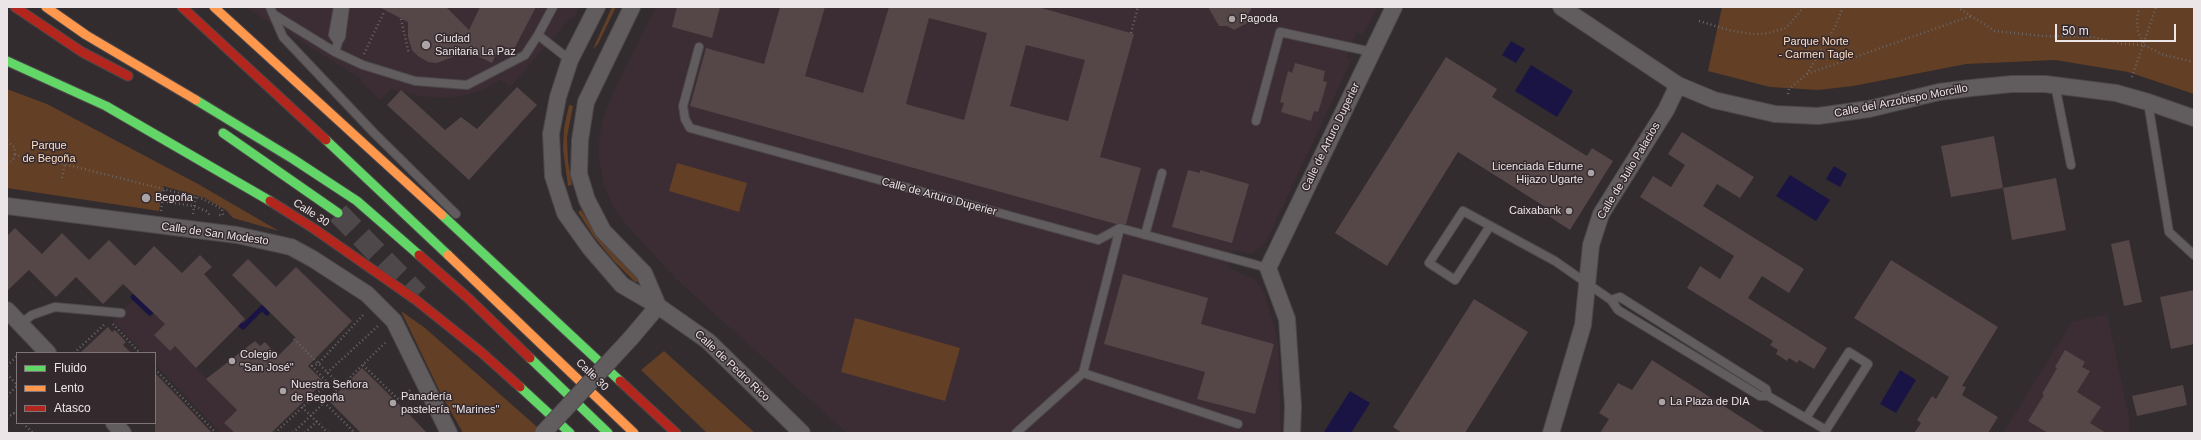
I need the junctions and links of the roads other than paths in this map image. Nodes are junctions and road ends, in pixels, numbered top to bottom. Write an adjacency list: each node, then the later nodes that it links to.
1 (15, 7): 20 (highway)
2 (46, 7): 51 (highway)
3 (182, 7): 52 (highway, Calle 30)
4 (214, 7): 36 (highway)
5 (338, 7): 14 (lane)
6 (345, 7): 14 (lane)
7 (553, 7): 13 (lane)
8 (597, 7): 18 (street, Calle de Pedro Rico)
9 (632, 7): 38 (street)
10 (1394, 7): 17 (street, Calle de Arturo Duperier)
11 (1561, 7): 21 (street, Calle del Arzobispo Morcillo)
12 (271, 11): 16 (lane); 36 (lane)
13 (538, 35): 16 (lane); 18 (lane)
14 (338, 42): 16 (lane)
15 (699, 47): 32 (lane, Calle de Arturo Duperier)
16 (335, 52)
17 (1372, 52): 25 (lane); 35 (street, Calle de Arturo Duperier)
18 (570, 60): 38 (street, Calle de Pedro Rico)
19 (7, 61): 50 (highway, Calle 30)
20 (137, 81)
21 (1678, 85): 22 (street, Calle del Arzobispo Morcillo); 37 (street, Calle de Julio Palacios)
22 (2055, 85): 23 (street, Calle del Arzobispo Morcillo); 27 (lane)
23 (2148, 102): 24 (street, Calle del Arzobispo Morcillo); 34 (lane)
24 (2194, 118)
25 (1256, 120)
26 (218, 130): 30 (highway)
27 (2071, 165)
28 (1162, 173): 33 (lane)
29 (7, 206): 48 (street, Calle de San Modesto)
30 (338, 213)
31 (1490, 226): 31 (lane); 37 (lane)
32 (1120, 228): 33 (lane); 43 (lane)
33 (1145, 235): 35 (lane)
34 (2194, 256)
35 (1268, 268): 56 (street)
36 (516, 283): 53 (highway)
37 (1588, 285): 44 (lane); 57 (street, Calle de Julio Palacios)
38 (658, 306): 49 (street, bridge); 54 (street, Calle de Pedro Rico)
39 (7, 310): 41 (street)
40 (121, 313): 41 (lane)
41 (20, 324): 42 (street)
42 (47, 352)
43 (1083, 373): 46 (lane); 55 (lane)
44 (1806, 418): 44 (lane)
45 (115, 424): 47 (street)
46 (1238, 424)
47 (123, 433)
48 (448, 433)
49 (543, 433)
50 (570, 433)
51 (608, 433)
52 (634, 433)
53 (676, 433)
54 (802, 433)
55 (1016, 433)
56 (1292, 433)
57 (1551, 433)

